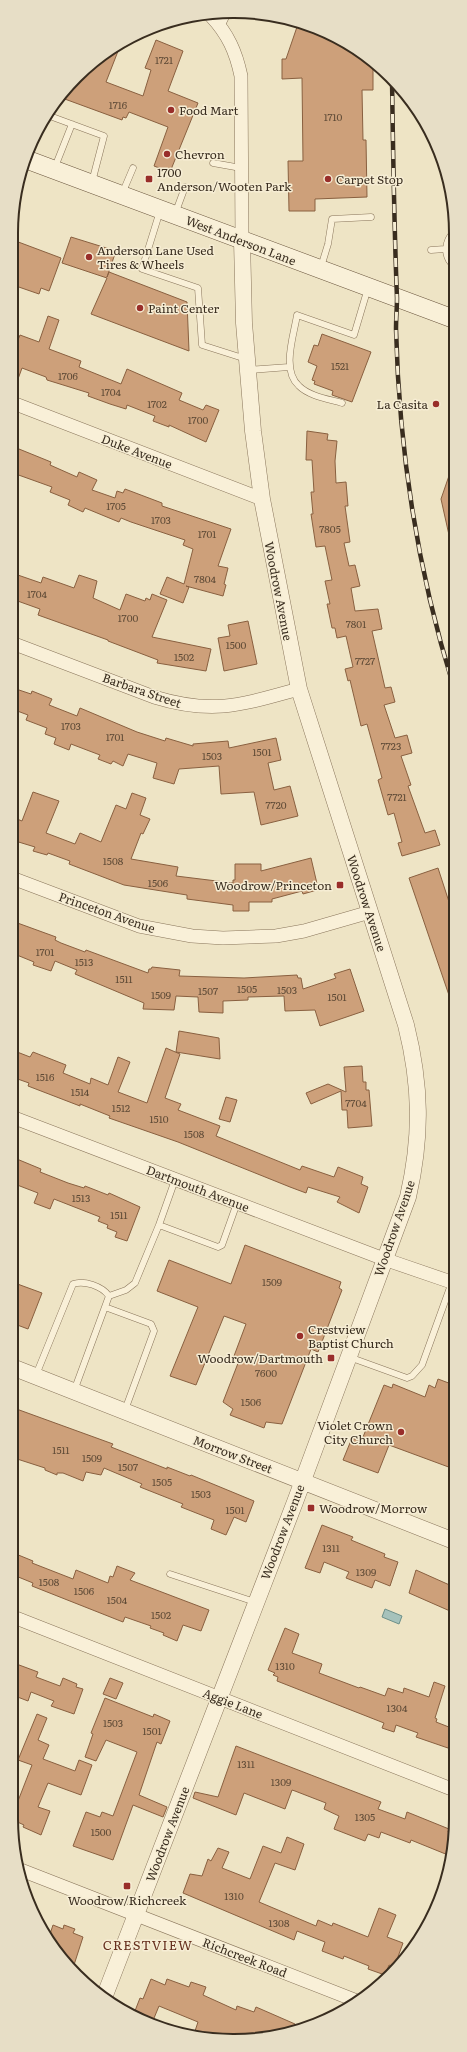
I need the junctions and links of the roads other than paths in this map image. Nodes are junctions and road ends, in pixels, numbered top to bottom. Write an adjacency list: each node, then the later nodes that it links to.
1 (224, 21): 7 (street)
2 (52, 117): 3 (lane)
3 (72, 124): 8 (lane); 9 (lane)
4 (30, 161): 8 (main road, West Anderson Lane)
5 (213, 162): 7 (lane)
6 (133, 168): 11 (lane)
7 (242, 168): 15 (street)
8 (54, 170): 9 (main road, West Anderson Lane)
9 (92, 184): 11 (main road, West Anderson Lane)
10 (185, 187): 12 (lane)
11 (122, 195): 12 (main road, West Anderson Lane)
12 (167, 212): 15 (main road, West Anderson Lane); 22 (lane)
13 (370, 217): 19 (lane)
14 (449, 237): 16 (lane)
15 (242, 241): 19 (main road, West Anderson Lane); 22 (street, Woodrow Avenue)
16 (445, 249): 17 (lane); 18 (lane)
17 (431, 250)
18 (449, 259)
19 (320, 271): 20 (main road, West Anderson Lane)
20 (368, 288): 21 (main road, West Anderson Lane); 23 (lane)
21 (449, 317)
22 (247, 365): 23 (lane); 26 (street, Woodrow Avenue)
23 (289, 367): 24 (lane)
24 (342, 403)
25 (18, 406): 26 (street, Duke Avenue)
26 (262, 499): 28 (street, Woodrow Avenue)
27 (18, 645): 28 (street, Barbara Street)
28 (299, 689): 30 (street, Woodrow Avenue)
29 (18, 880): 30 (street, Princeton Avenue)
30 (370, 912): 35 (street, Woodrow Avenue)
31 (18, 1119): 32 (street, Dartmouth Avenue)
32 (175, 1180): 33 (street, Dartmouth Avenue); 34 (lane)
33 (237, 1203): 34 (lane); 35 (street, Dartmouth Avenue)
34 (159, 1225): 38 (lane)
35 (384, 1259): 36 (street, Dartmouth Avenue); 40 (street, Woodrow Avenue)
36 (449, 1282)
37 (449, 1294): 40 (lane)
38 (109, 1296): 39 (lane); 42 (lane)
39 (105, 1306): 43 (lane); 44 (lane)
40 (347, 1357): 45 (street, Woodrow Avenue)
41 (18, 1370): 42 (street, Morrow Street)
42 (35, 1377): 43 (street, Morrow Street)
43 (74, 1392): 44 (street, Morrow Street)
44 (125, 1412): 45 (street, Morrow Street)
45 (302, 1481): 46 (street, Morrow Street); 48 (street, Woodrow Avenue)
46 (449, 1539)
47 (170, 1574): 48 (lane)
48 (256, 1602): 50 (street, Woodrow Avenue)
49 (18, 1619): 50 (street, Aggie Lane)
50 (218, 1698): 51 (street, Aggie Lane); 53 (street, Woodrow Avenue)
51 (449, 1788)
52 (24, 1871): 53 (street, Richcreek Road)
53 (136, 1915): 54 (street, Woodrow Avenue); 55 (street, Richcreek Road)
54 (106, 1992)
55 (352, 1999)

